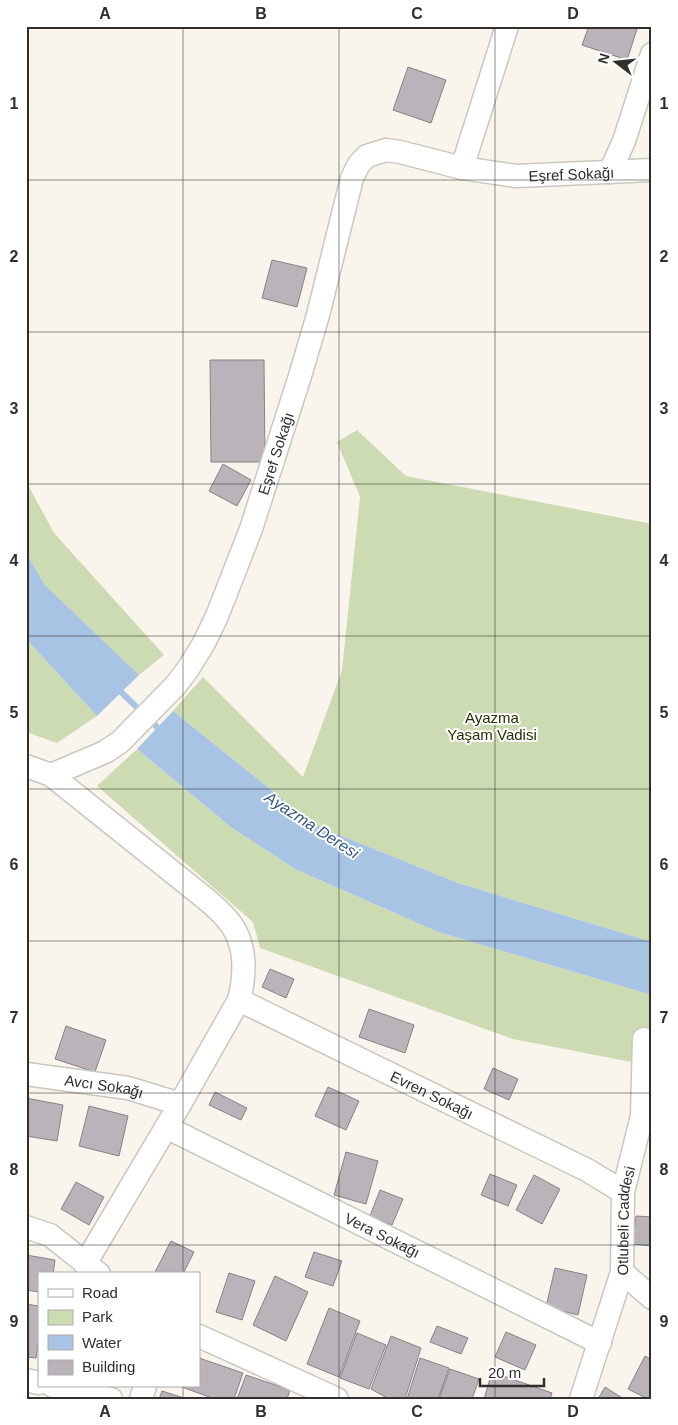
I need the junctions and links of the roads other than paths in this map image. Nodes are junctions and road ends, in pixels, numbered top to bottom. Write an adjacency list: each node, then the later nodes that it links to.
1 (507, 26): 3 (street)
2 (652, 54): 5 (street)
3 (462, 168): 5 (street, Eşref Sokağı); 7 (street, Eşref Sokağı)
4 (652, 170): 5 (street, Eşref Sokağı)
5 (610, 172)
6 (26, 766): 7 (street)
7 (51, 775): 8 (street)
8 (239, 1000): 11 (street); 13 (street, Evren Sokağı)
9 (644, 1039): 13 (street, Otlubeli Caddesi)
10 (26, 1074): 11 (street, Avcı Sokağı)
11 (180, 1104): 12 (street)
12 (166, 1127): 15 (street); 19 (street, Vera Sokağı)
13 (623, 1192): 16 (street, Otlubeli Caddesi)
14 (26, 1227): 15 (street)
15 (92, 1269)
16 (622, 1272): 17 (street); 19 (street, Otlubeli Caddesi)
17 (652, 1298)
18 (200, 1336): 22 (street)
19 (600, 1344): 23 (street, Otlubeli Caddesi)
20 (62, 1388): 21 (street)
21 (111, 1399)
22 (337, 1399)
23 (581, 1399)

